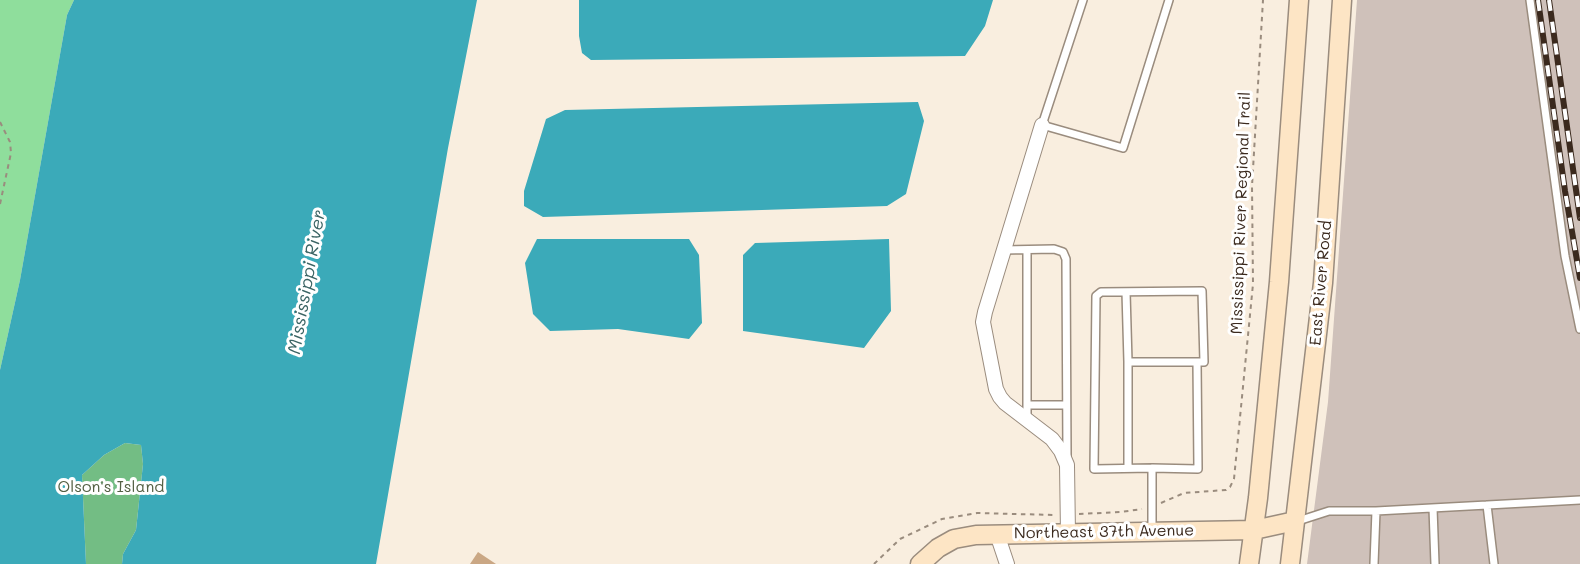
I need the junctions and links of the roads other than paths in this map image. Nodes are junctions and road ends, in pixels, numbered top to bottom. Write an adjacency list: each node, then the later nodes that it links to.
1 (1083, 0): 6 (lane)
2 (1169, 0): 6 (lane)
3 (1299, 0): 24 (street)
4 (1342, 0): 23 (street, East River Road)
5 (1530, 0): 10 (lane)
6 (1042, 125): 7 (street)
7 (1003, 250): 8 (lane); 15 (street)
8 (1027, 250): 13 (lane); 14 (lane)
9 (1126, 292): 11 (lane); 12 (lane); 17 (lane)
10 (1580, 329)
11 (1128, 362): 12 (lane); 17 (lane)
12 (1197, 362): 18 (lane)
13 (1027, 405): 14 (lane); 15 (lane)
14 (1066, 405): 16 (lane)
15 (1027, 419): 16 (street)
16 (1067, 465): 27 (street)
17 (1128, 468): 18 (lane)
18 (1152, 468): 25 (lane)
19 (1580, 500): 20 (lane)
20 (1487, 505): 21 (lane); 34 (lane)
21 (1433, 508): 22 (lane); 33 (lane)
22 (1376, 512): 23 (lane); 32 (lane)
23 (1295, 521): 24 (street, Northeast 37th Avenue); 31 (street, East River Road)
24 (1254, 530): 25 (street, Northeast 37th Avenue); 30 (street)
25 (1152, 532): 27 (street, Northeast 37th Avenue)
26 (997, 534): 27 (street, Northeast 37th Avenue); 28 (street, Northeast 37th Avenue); 29 (street)
27 (1068, 534)
28 (920, 564)
29 (1006, 564)
30 (1249, 564)
31 (1290, 564)
32 (1374, 564)
33 (1435, 564)
34 (1494, 564)

